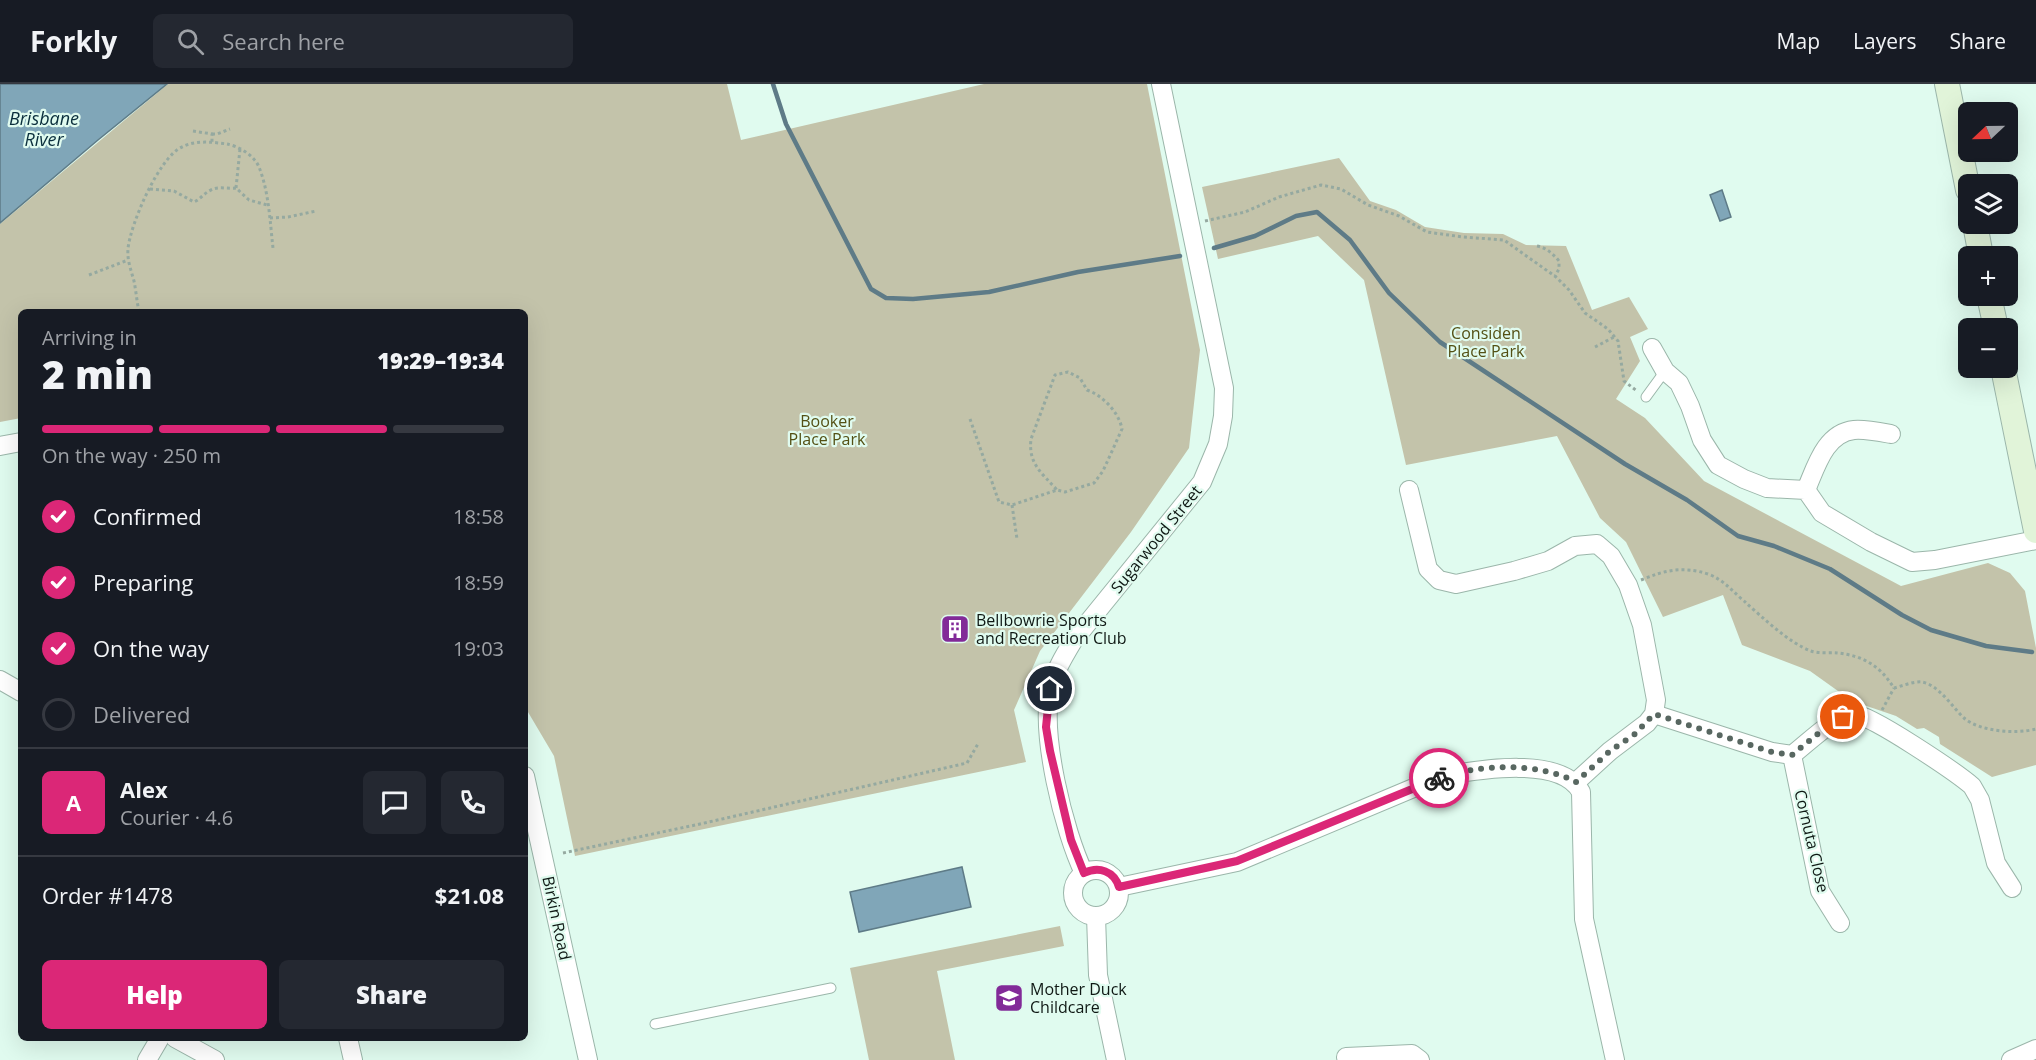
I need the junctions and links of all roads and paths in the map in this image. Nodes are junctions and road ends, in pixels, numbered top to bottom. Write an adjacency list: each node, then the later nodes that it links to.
1 (1161, 84): 14 (street, Sugarwood Street)
2 (1947, 84): 8 (street)
3 (230, 129): 5 (path)
4 (193, 131): 5 (path)
5 (212, 135): 6 (path)
6 (212, 142): 7 (path); 10 (path)
7 (240, 149): 9 (path); 11 (path)
8 (1965, 174)
9 (236, 188): 10 (path); 11 (path)
10 (150, 189): 17 (path)
11 (267, 206): 13 (path)
12 (316, 211): 13 (path)
13 (270, 218): 16 (path)
14 (1189, 224): 19 (path); 50 (street, Sugarwood Street)
15 (1537, 246): 19 (path)
16 (273, 248)
17 (128, 261): 18 (path); 20 (path)
18 (89, 274)
19 (1555, 276): 21 (path)
20 (138, 309)
21 (1614, 337): 22 (path); 26 (path)
22 (1595, 347)
23 (1652, 348): 24 (street)
24 (1665, 371): 26 (lane); 33 (street)
25 (2005, 378): 35 (street)
26 (1646, 397)
27 (970, 419): 34 (path)
28 (1891, 434): 33 (street)
29 (18, 443): 30 (street)
30 (0, 446)
31 (1057, 490): 31 (path); 34 (path)
32 (1409, 490): 38 (street)
33 (1806, 490): 37 (street)
34 (1012, 505): 36 (path)
35 (2036, 531)
36 (1017, 539)
37 (2036, 540)
38 (1628, 585): 40 (path); 42 (street)
39 (0, 680): 41 (street)
40 (1894, 688): 43 (path); 44 (path)
41 (18, 690)
42 (1654, 714): 46 (street); 47 (street)
43 (1876, 722): 46 (street); 52 (street)
44 (2036, 729)
45 (979, 742): 49 (path)
46 (1792, 755): 54 (street, Cornuta Close)
47 (1576, 782): 51 (street); 68 (street)
48 (528, 790): 65 (street, Birkin Road)
49 (563, 853)
50 (1084, 873): 51 (street); 53 (street)
51 (1119, 887): 53 (street)
52 (2012, 888)
53 (1096, 916): 66 (street)
54 (1840, 923)
55 (831, 988): 56 (lane)
56 (655, 1024)
57 (158, 1041): 62 (street)
58 (180, 1041): 63 (street)
59 (349, 1041): 64 (street)
60 (2036, 1049): 69 (street)
61 (1346, 1057): 67 (street)
62 (147, 1060)
63 (215, 1060)
64 (352, 1060)
65 (588, 1060)
66 (1116, 1060)
67 (1420, 1060)
68 (1615, 1060)
69 (2011, 1060)

